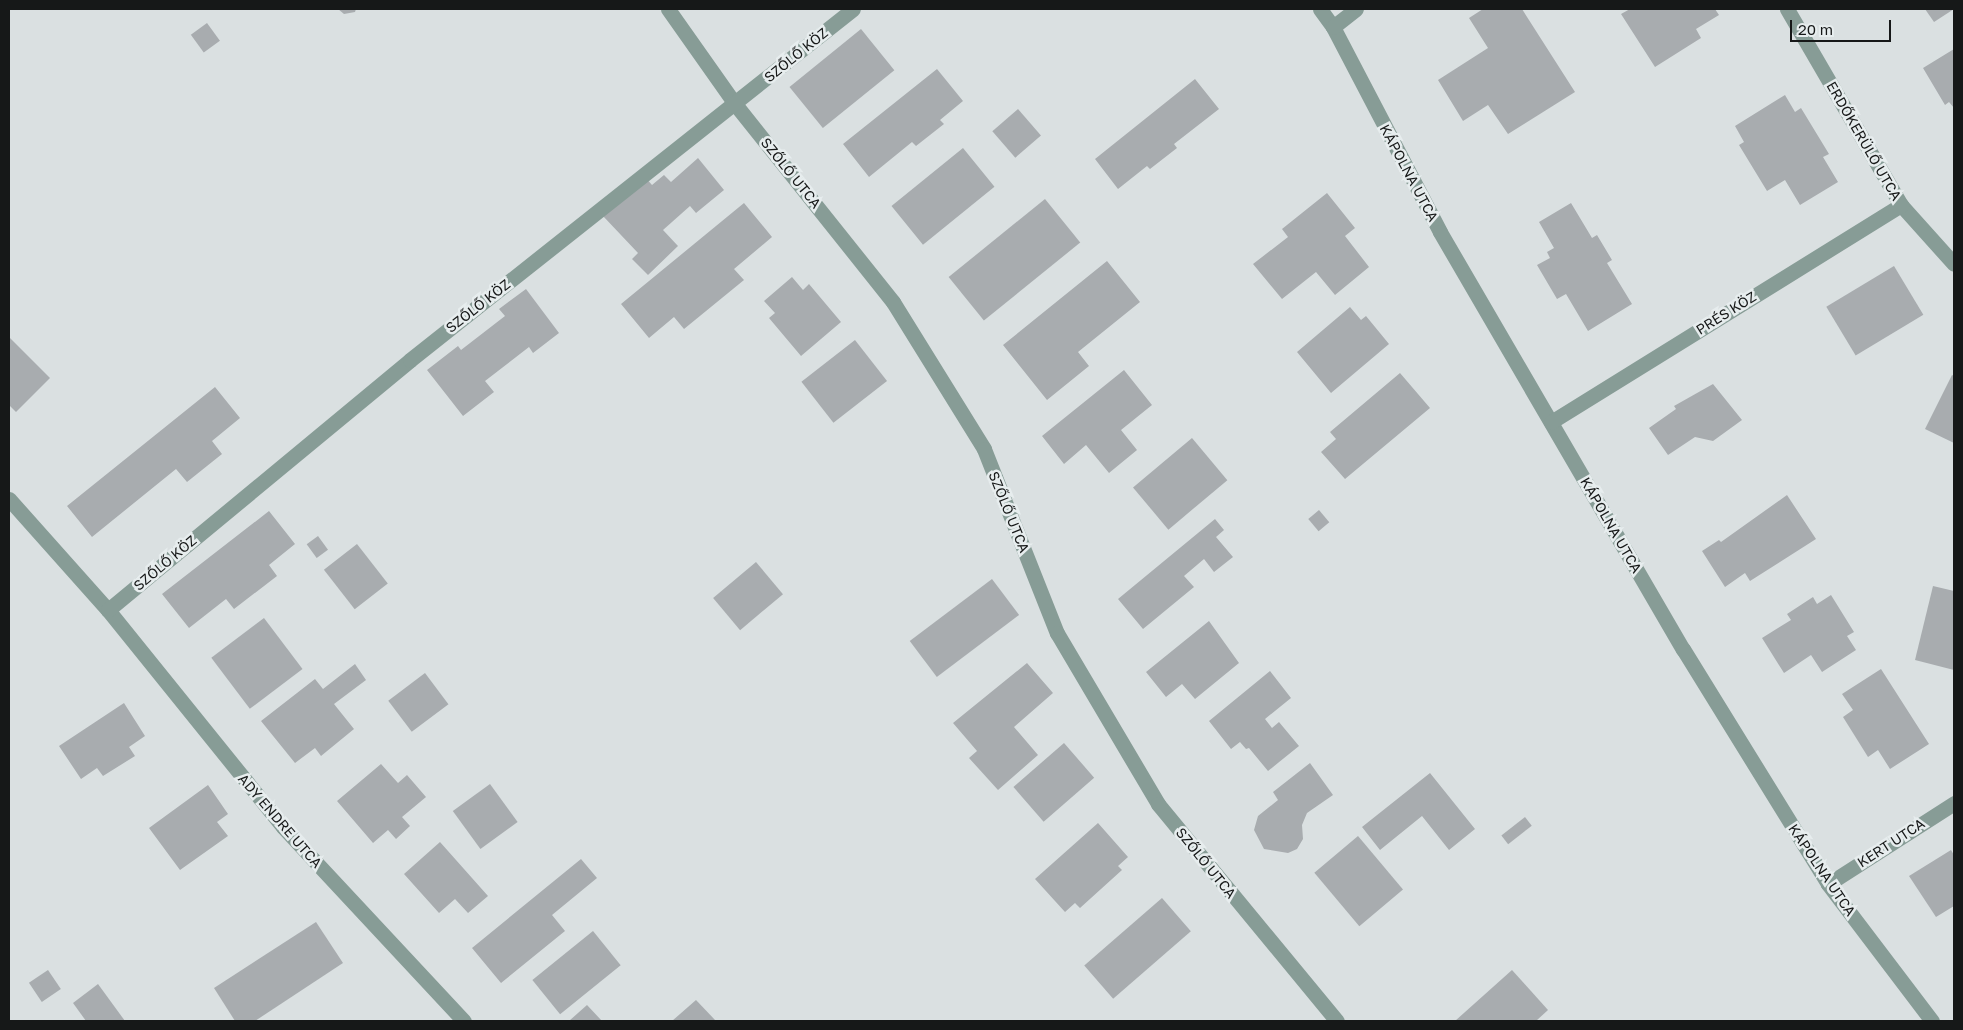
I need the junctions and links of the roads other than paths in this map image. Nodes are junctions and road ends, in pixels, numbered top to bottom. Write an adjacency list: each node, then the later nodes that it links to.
1 (668, 9): 7 (street, SZŐLŐ UTCA)
2 (853, 9): 7 (street, SZŐLŐ KÖZ)
3 (1320, 9): 6 (street, KÁPOLNA UTCA)
4 (1356, 9): 6 (street)
5 (1788, 9): 8 (street, ERDŐKERÜLŐ UTCA)
6 (1333, 26): 10 (street, KÁPOLNA UTCA)
7 (736, 104): 12 (street, SZŐLŐ KÖZ); 16 (street, SZŐLŐ UTCA)
8 (1901, 205): 9 (street, ERDŐKERÜLŐ UTCA); 10 (street, PRÉS KÖZ)
9 (1954, 264)
10 (1551, 422): 14 (street, KÁPOLNA UTCA)
11 (9, 499): 12 (street, ADY ENDRE UTCA)
12 (108, 610): 15 (street, ADY ENDRE UTCA)
13 (1954, 803): 14 (street, KERT UTCA)
14 (1828, 884): 17 (street, KÁPOLNA UTCA)
15 (464, 1021)
16 (1337, 1021)
17 (1932, 1021)

